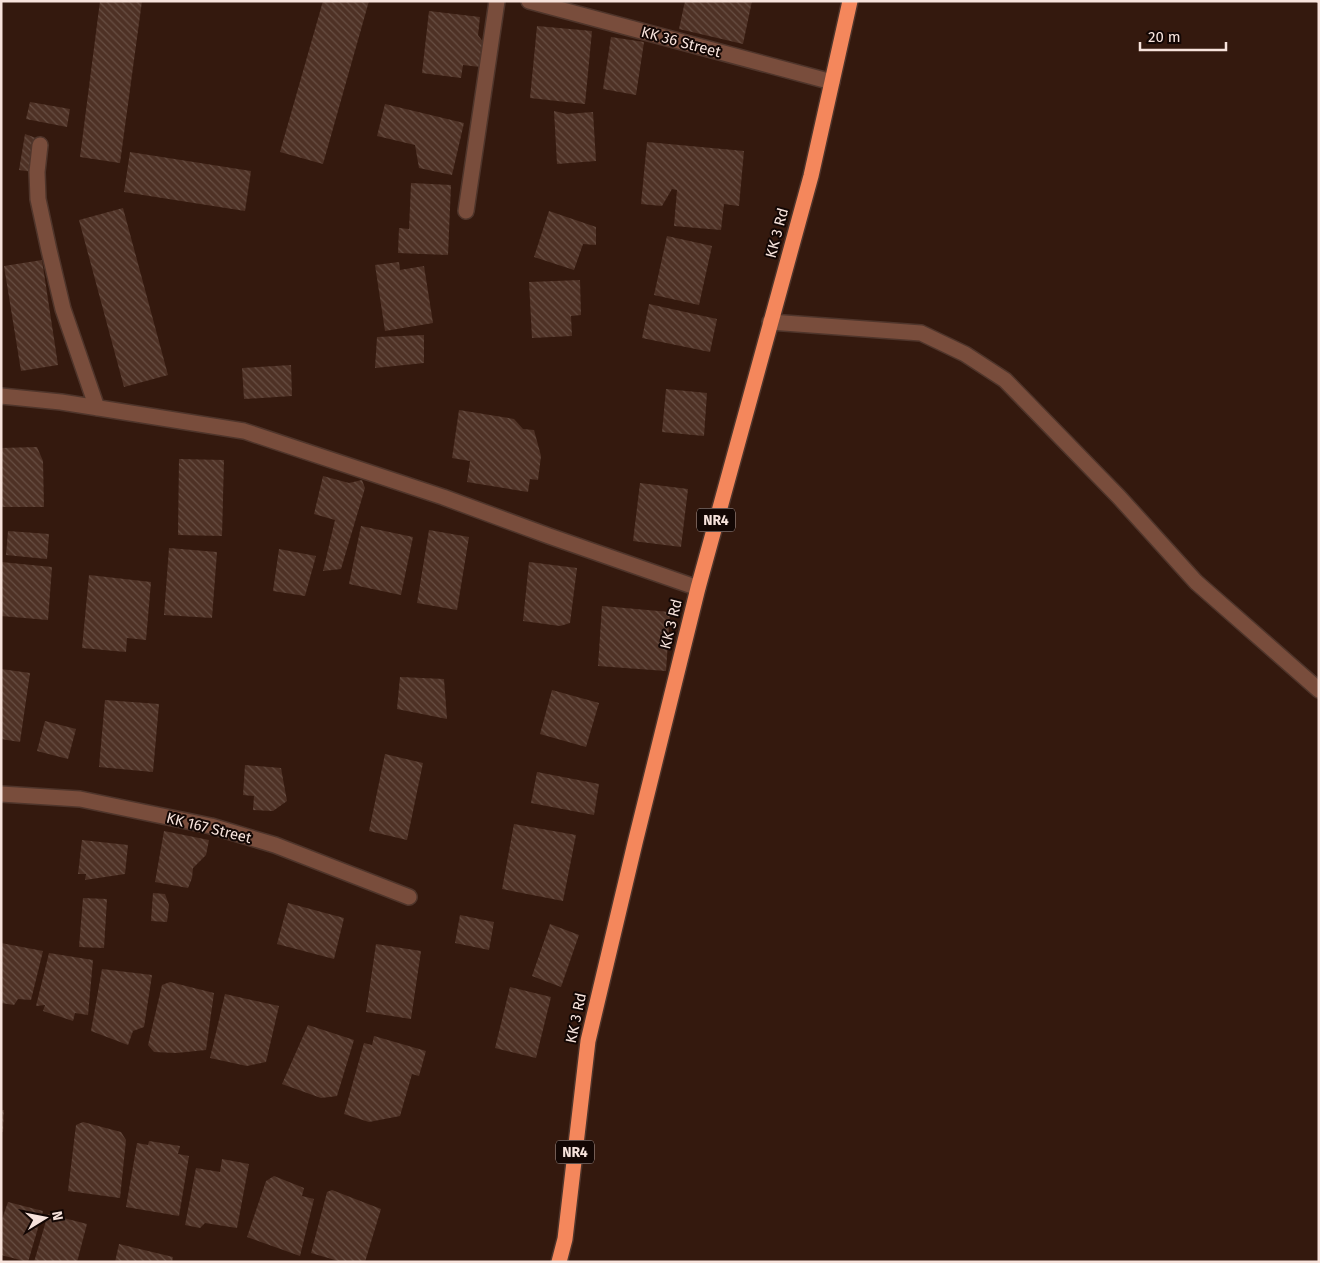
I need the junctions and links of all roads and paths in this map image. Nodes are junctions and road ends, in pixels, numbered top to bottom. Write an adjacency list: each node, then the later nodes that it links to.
1 (497, 1): 6 (street)
2 (529, 1): 4 (street, KK 36 Street)
3 (850, 1): 4 (highway, KK 3 Rd / NR4)
4 (832, 82): 7 (highway, KK 3 Rd / NR4)
5 (40, 146): 9 (street)
6 (466, 211)
7 (770, 322): 10 (highway, KK 3 Rd / NR4); 11 (street)
8 (1, 396): 9 (street)
9 (97, 408): 10 (street)
10 (698, 588): 14 (highway, KK 3 Rd / NR4)
11 (1319, 690)
12 (1, 794): 13 (street, KK 167 Street)
13 (409, 897)
14 (559, 1262)

